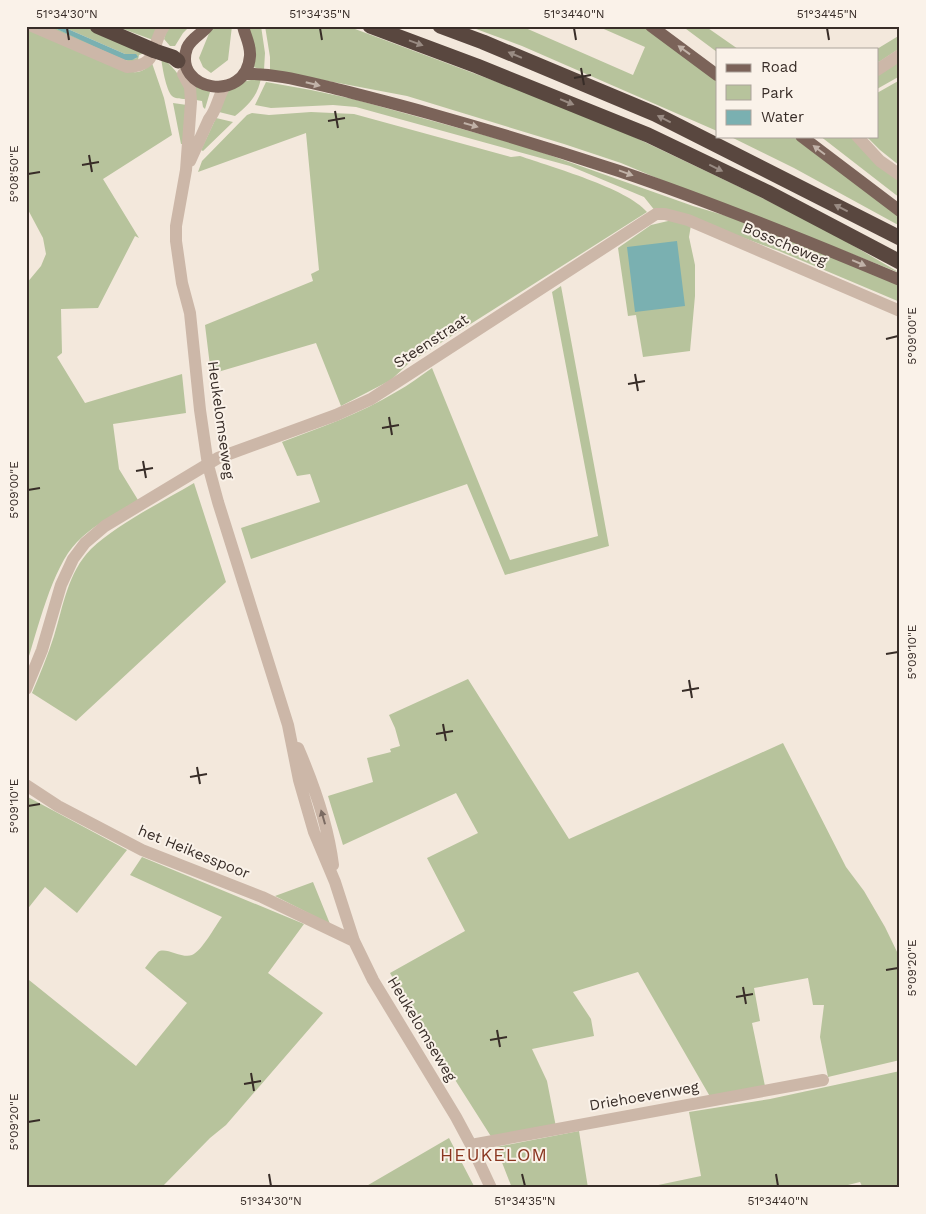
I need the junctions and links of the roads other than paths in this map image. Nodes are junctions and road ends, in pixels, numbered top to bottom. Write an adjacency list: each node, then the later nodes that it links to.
1 (32, 26): 11 (street)
2 (98, 26): 11 (highway)
3 (164, 26): 11 (street)
4 (198, 26): 13 (main road)
5 (208, 26): 13 (main road)
6 (237, 26): 17 (main road)
7 (243, 26): 15 (main road)
8 (370, 26): 25 (highway, one-way to 25)
9 (440, 26): 24 (highway, one-way to 9)
10 (651, 26): 16 (main road, one-way to 10)
11 (156, 48): 13 (highway)
12 (900, 55): 14 (street)
13 (181, 61): 17 (main road); 20 (street, Heukelomseweg)
14 (878, 69)
15 (244, 74): 17 (main road); 26 (main road, one-way to 26)
16 (716, 74)
17 (221, 87): 20 (street, Heukelomseweg)
18 (804, 138): 22 (main road, one-way to 18)
19 (858, 138): 21 (street)
20 (186, 170): 28 (street, Heukelomseweg)
21 (900, 175)
22 (900, 210)
23 (656, 214): 27 (street, Bosscheweg); 28 (street, Steenstraat)
24 (900, 238)
25 (900, 262)
26 (900, 280)
27 (900, 311)
28 (208, 465): 29 (street, Steenstraat); 31 (street, Heukelomseweg)
29 (26, 690)
30 (26, 785): 31 (street, het Heikesspoor)
31 (354, 941): 33 (street, Heukelomseweg)
32 (823, 1080): 33 (street, Driehoevenweg)
33 (471, 1145): 34 (street, Heukelomseweg)
34 (491, 1188)

